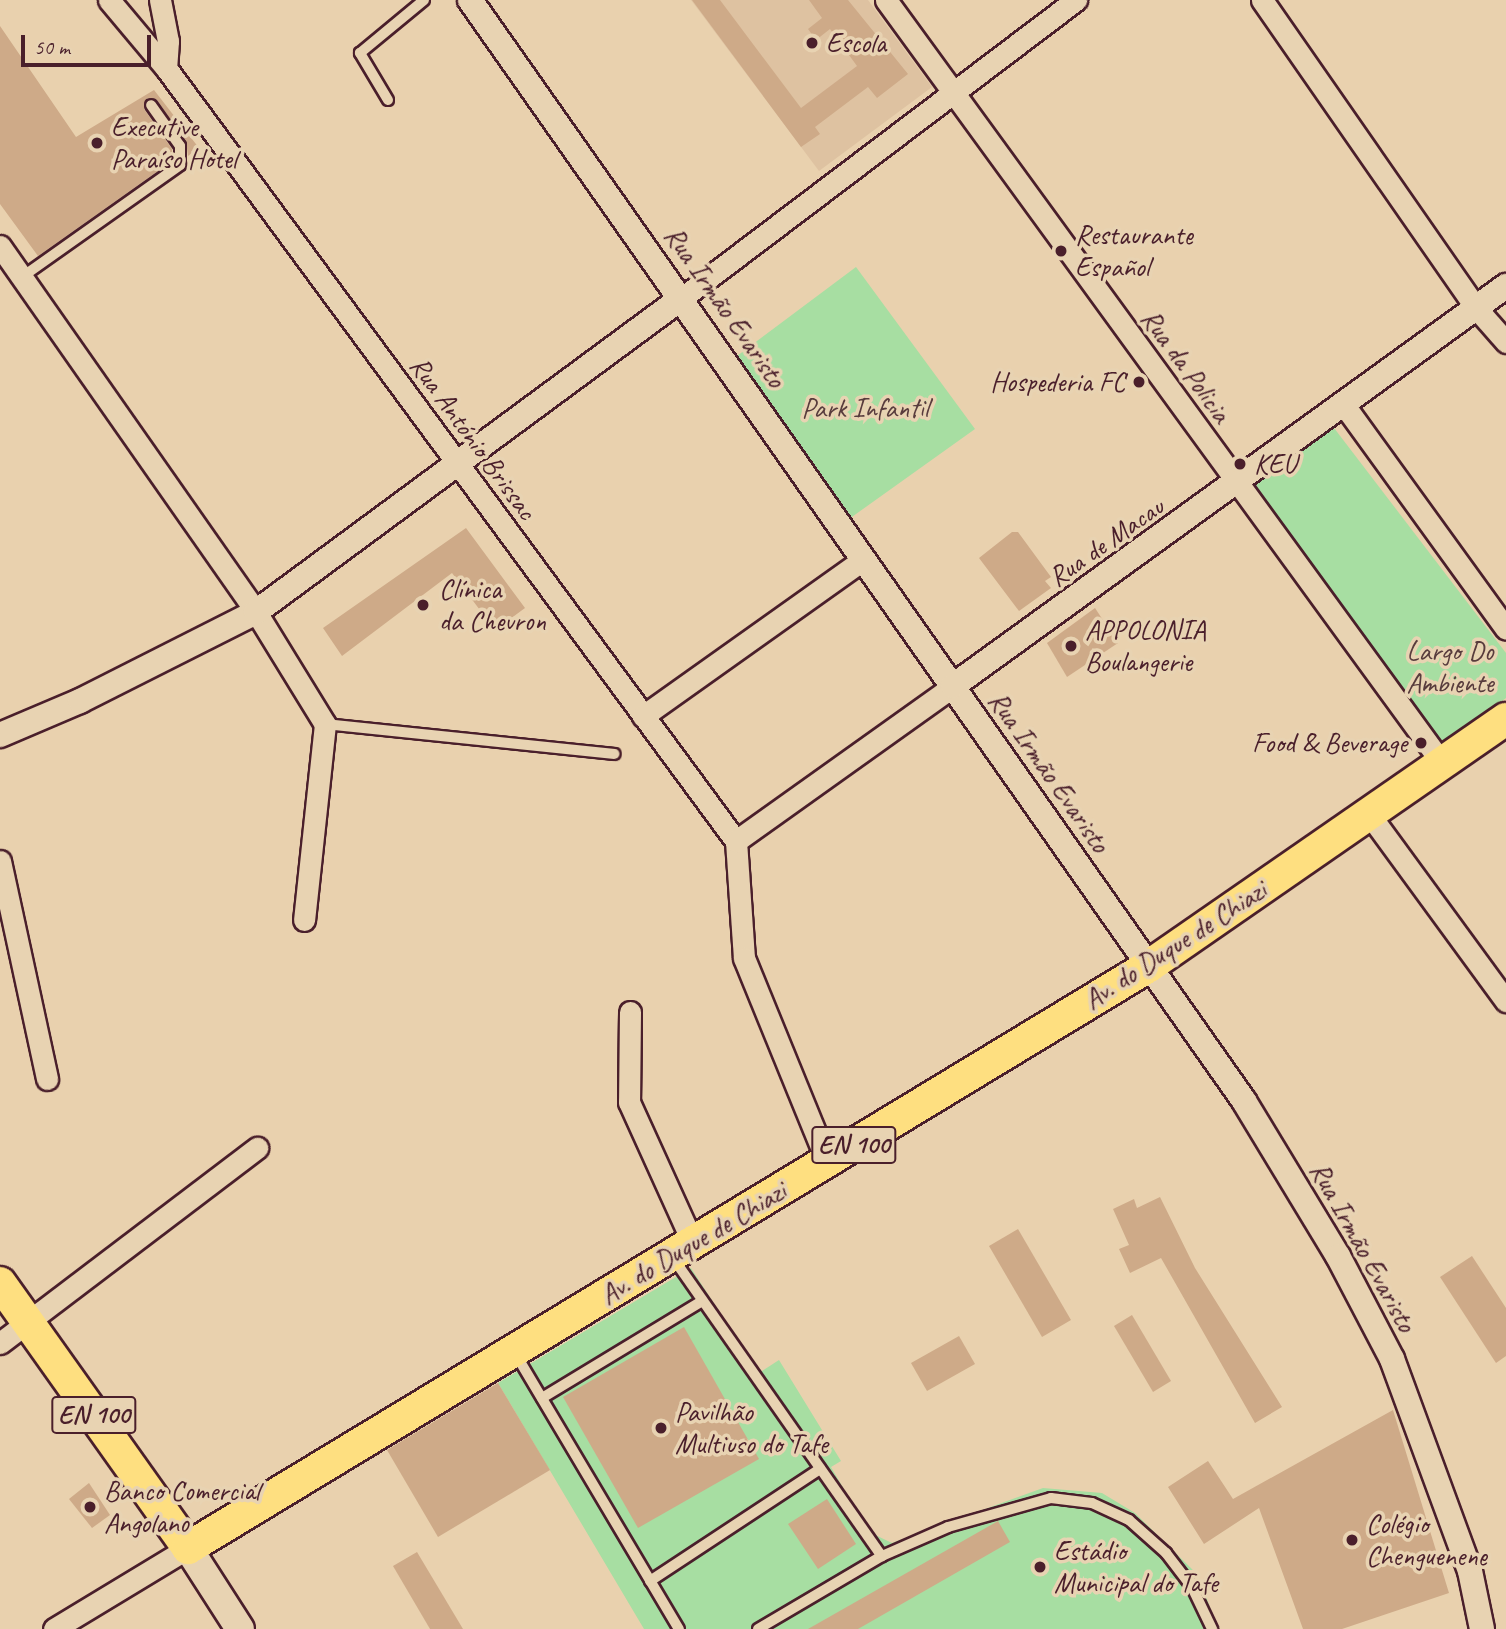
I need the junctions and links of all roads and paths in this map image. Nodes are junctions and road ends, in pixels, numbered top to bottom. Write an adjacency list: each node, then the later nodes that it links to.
1 (109, 0): 8 (street, Rua António Brissac)
2 (160, 0): 8 (street)
3 (424, 0): 10 (lane)
4 (470, 0): 15 (street, Rua Irmão Evaristo)
5 (886, 0): 9 (street, Rua da Policia)
6 (1076, 0): 9 (street)
7 (1262, 0): 16 (street)
8 (166, 68): 19 (street, Rua António Brissac)
9 (955, 95): 15 (street); 20 (street, Rua da Policia)
10 (388, 100)
11 (151, 105): 13 (lane)
12 (0, 246): 13 (street)
13 (22, 277): 22 (street)
14 (1506, 286): 16 (street, Rua de Macau)
15 (683, 298): 19 (street); 21 (street, Rua Irmão Evaristo)
16 (1477, 309): 17 (street); 18 (street, Rua de Macau)
17 (1506, 342)
18 (1344, 405): 20 (street, Rua de Macau); 23 (street)
19 (458, 466): 22 (street); 25 (street, Rua António Brissac)
20 (1237, 485): 24 (street, Rua de Macau); 30 (street, Rua da Policia)
21 (864, 559): 24 (street, Rua Irmão Evaristo); 25 (street)
22 (256, 612): 27 (street); 28 (street)
23 (1506, 629)
24 (953, 686): 32 (street, Rua de Macau); 35 (street, Rua Irmão Evaristo)
25 (643, 716): 32 (street, Rua António Brissac)
26 (1506, 719): 30 (main road, Av. do Duque de Chiazi / EN 100)
27 (325, 724): 29 (lane); 34 (street)
28 (0, 735)
29 (614, 754)
30 (1442, 764): 31 (main road, Av. do Duque de Chiazi / EN 100)
31 (1369, 814): 35 (main road, Av. do Duque de Chiazi / EN 100); 36 (street)
32 (736, 841): 40 (street)
33 (0, 861): 38 (street)
34 (304, 920)
35 (1149, 966): 40 (main road, Av. do Duque de Chiazi / EN 100); 57 (street, Rua Irmão Evaristo)
36 (1506, 1001)
37 (630, 1012): 41 (street)
38 (47, 1079)
39 (257, 1149): 44 (street)
40 (827, 1161): 41 (main road, Av. do Duque de Chiazi / EN 100)
41 (682, 1249): 43 (lane); 46 (main road, Av. do Duque de Chiazi / EN 100)
42 (0, 1283): 44 (main road, EN 100)
43 (702, 1301): 47 (lane); 48 (lane)
44 (28, 1321): 45 (street); 49 (main road, EN 100)
45 (0, 1343)
46 (513, 1351): 47 (lane); 49 (main road, Av. do Duque de Chiazi / EN 100)
47 (542, 1398): 51 (lane)
48 (820, 1469): 50 (lane); 51 (lane)
49 (188, 1548): 52 (street); 53 (main road)
50 (882, 1556): 55 (lane); 56 (lane)
51 (650, 1581): 54 (lane)
52 (54, 1629)
53 (240, 1629)
54 (679, 1629)
55 (758, 1629)
56 (1212, 1629)
57 (1482, 1629)

